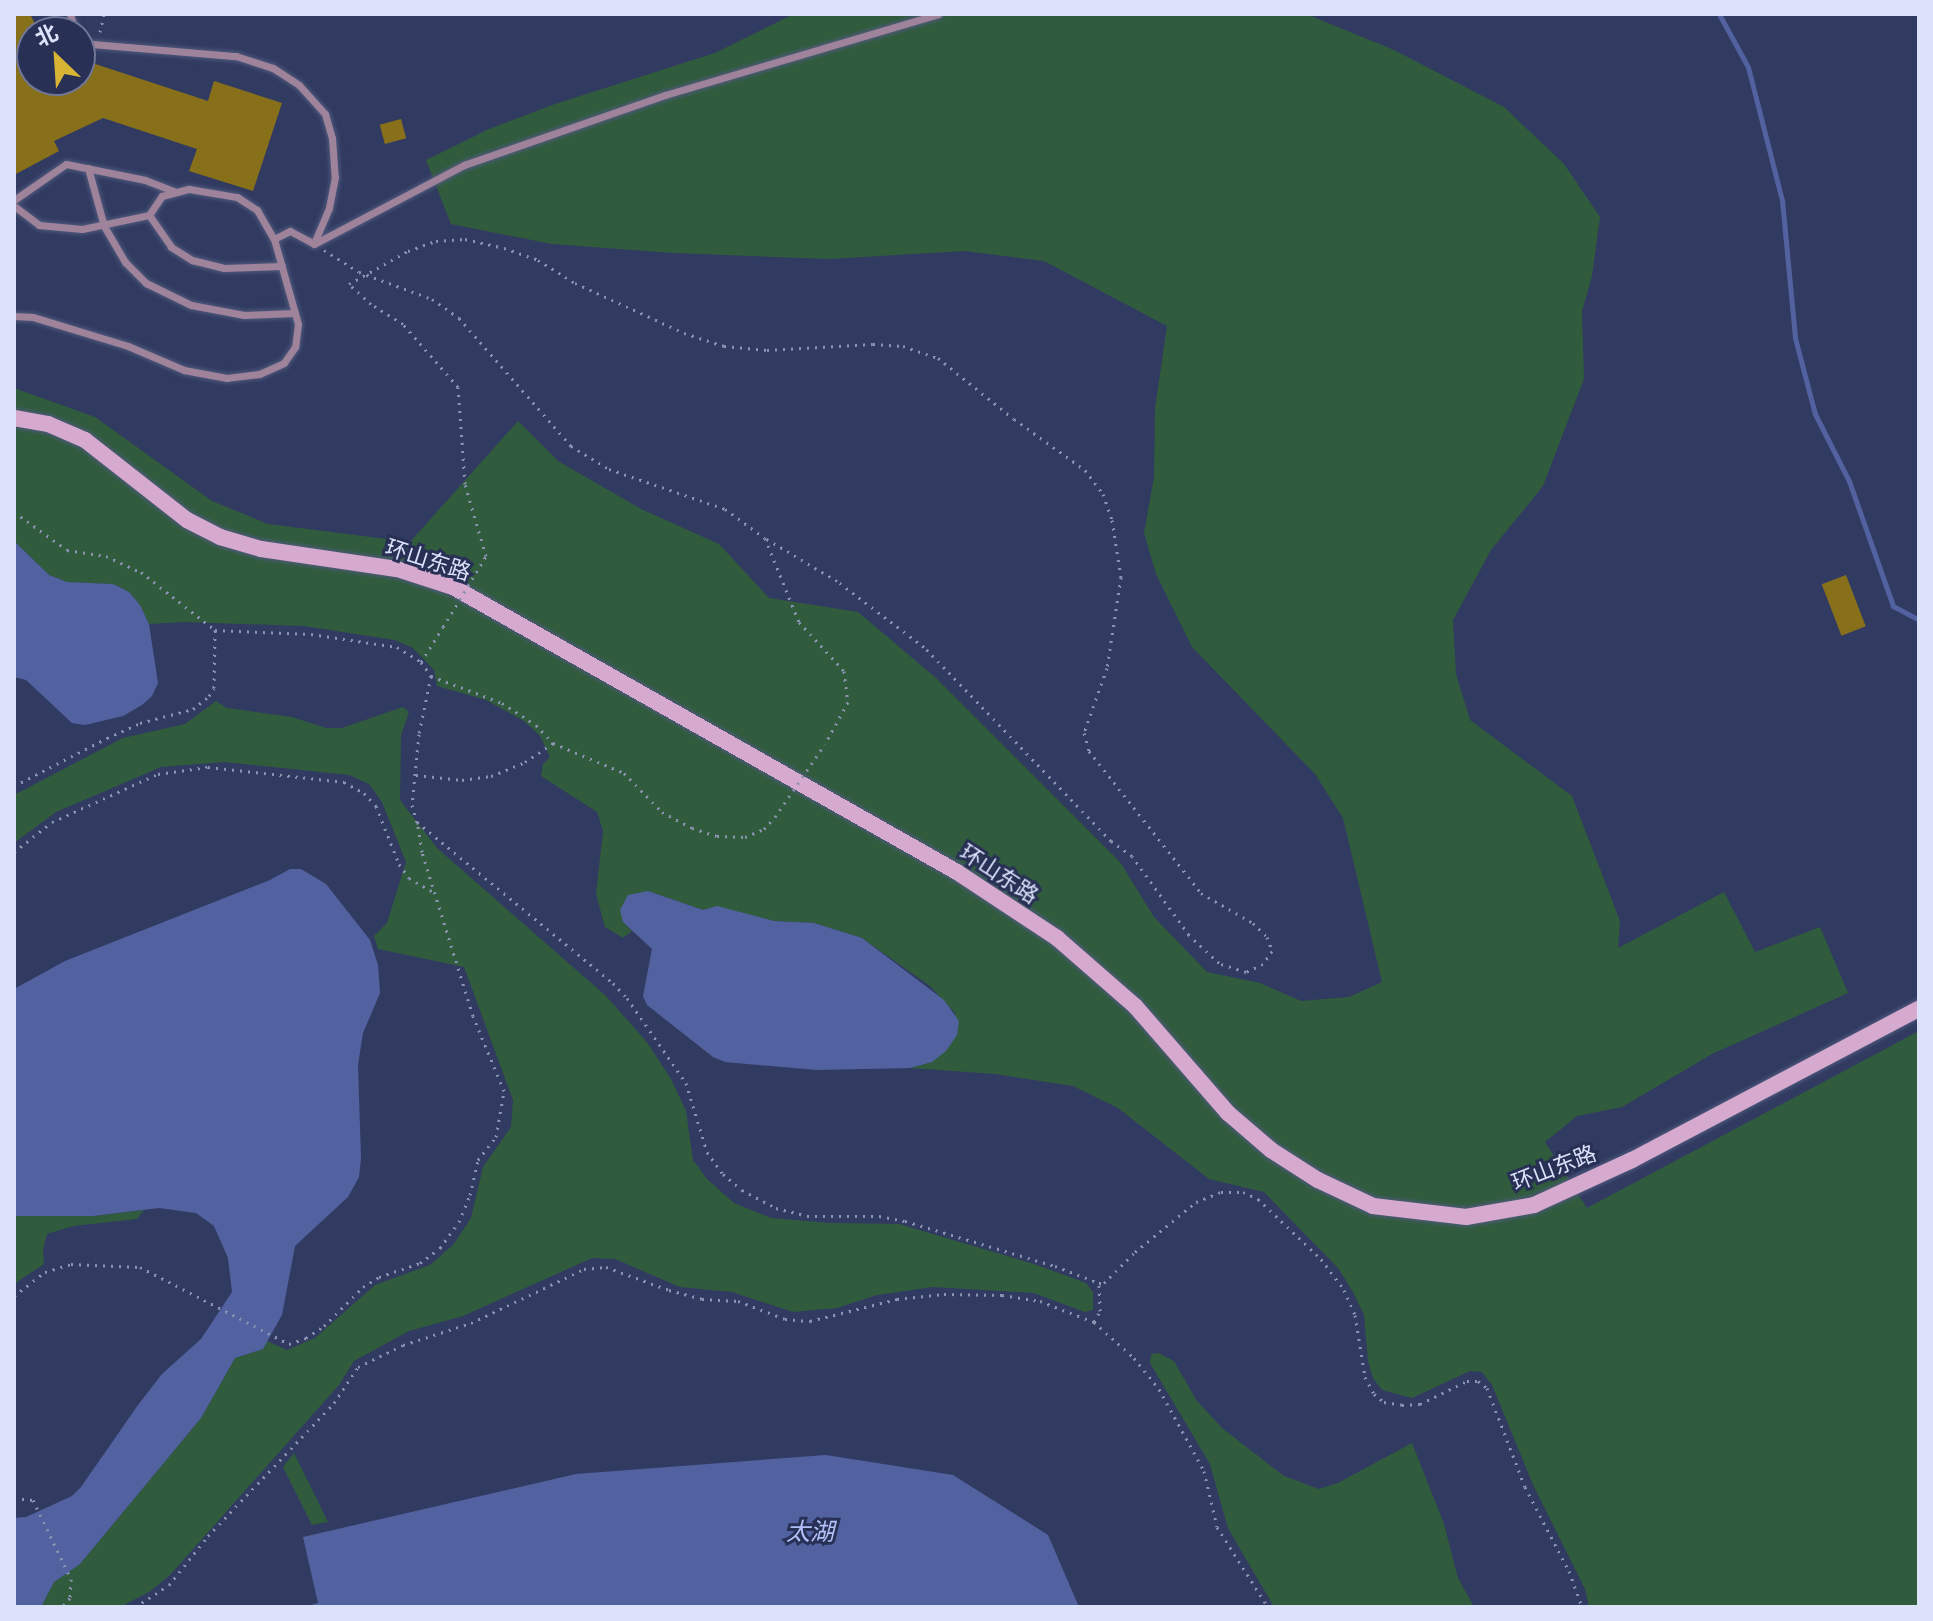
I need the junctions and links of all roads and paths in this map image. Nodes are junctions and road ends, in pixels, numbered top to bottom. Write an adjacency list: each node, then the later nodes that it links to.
1 (104, 14): 4 (path)
2 (938, 14): 11 (lane)
3 (96, 47): 4 (lane)
4 (102, 48): 11 (lane)
5 (88, 168): 6 (lane); 7 (lane); 9 (lane)
6 (177, 192): 8 (lane); 10 (lane)
7 (14, 203): 9 (lane)
8 (149, 215): 9 (lane); 12 (lane)
9 (104, 226): 14 (lane)
10 (274, 239): 11 (lane); 12 (lane)
11 (314, 244): 13 (path)
12 (282, 266): 14 (lane)
13 (366, 274): 18 (path); 18 (path); 20 (path, bridge)
14 (295, 313): 15 (lane)
15 (14, 316)
16 (14, 418): 28 (street, 环山东路)
17 (14, 512): 19 (path)
18 (765, 538): 22 (path, bridge)
19 (215, 630): 20 (path); 24 (path)
20 (421, 662): 21 (path)
21 (431, 676): 22 (path); 23 (path)
22 (553, 743): 23 (path)
23 (416, 775): 25 (path)
24 (14, 786)
25 (417, 822): 27 (path); 29 (path)
26 (14, 852): 27 (path)
27 (434, 892): 30 (path)
28 (1919, 1009)
29 (1099, 1283): 31 (path); 36 (path)
30 (14, 1296)
31 (1094, 1322): 34 (path); 35 (path)
32 (14, 1498): 33 (path)
33 (62, 1607)
34 (135, 1607)
35 (1268, 1607)
36 (1582, 1607)

